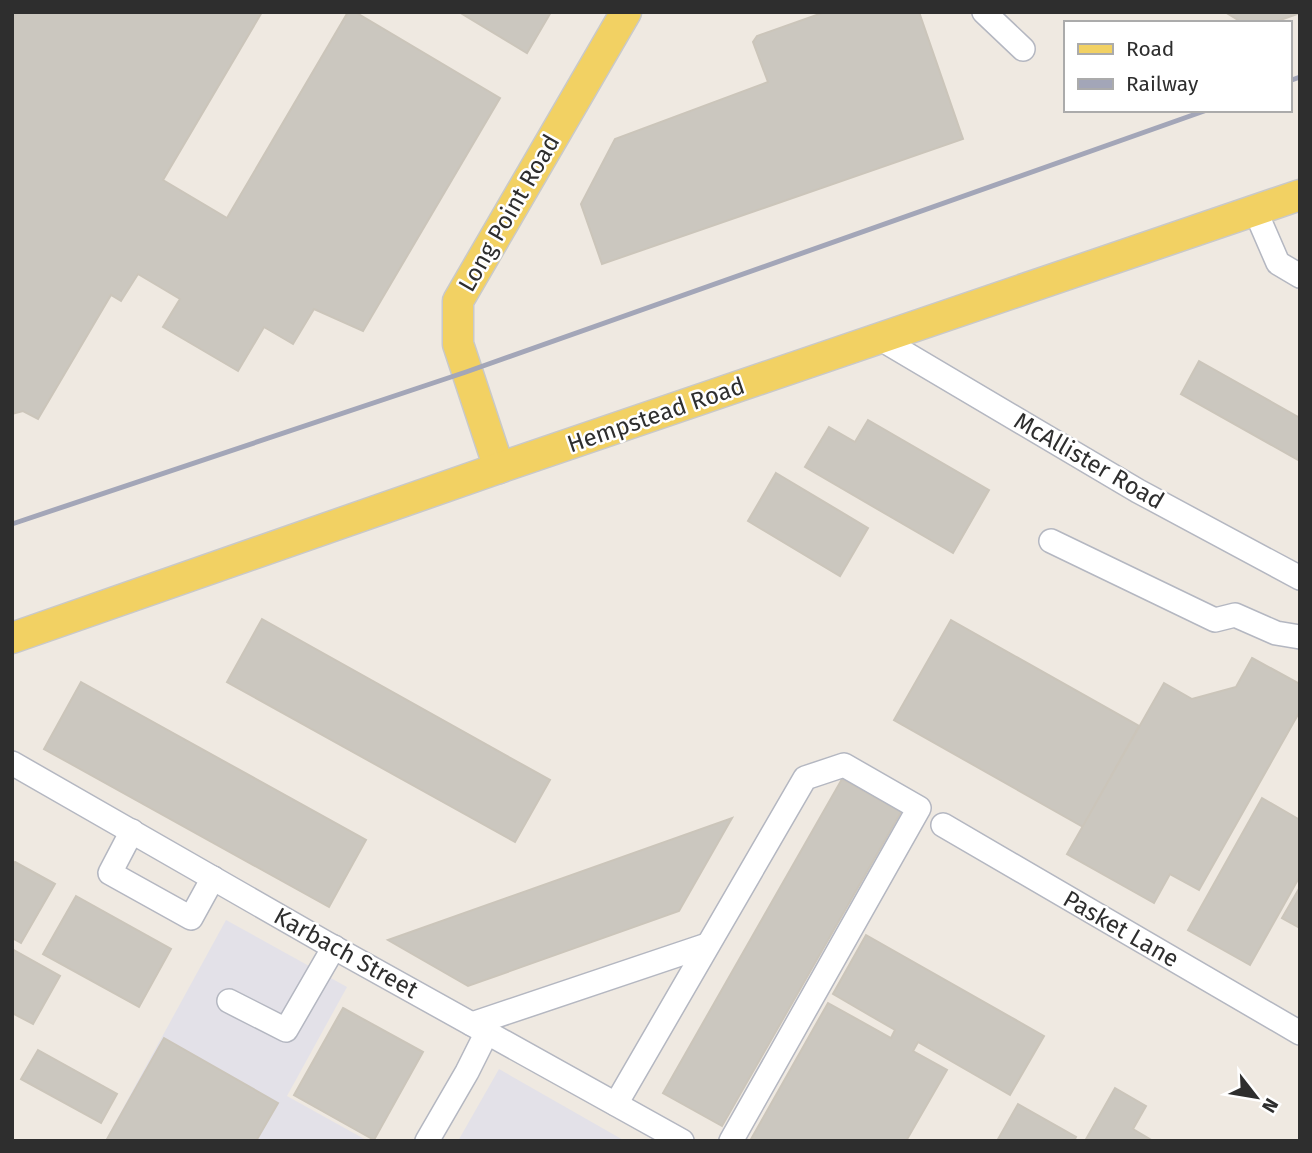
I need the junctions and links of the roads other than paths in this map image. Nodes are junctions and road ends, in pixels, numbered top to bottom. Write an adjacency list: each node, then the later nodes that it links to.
1 (626, 12): 8 (main road, Long Point Road)
2 (984, 12): 3 (street)
3 (1023, 49)
4 (1300, 195): 5 (main road, Hempstead Road)
5 (1255, 210): 6 (street); 7 (main road, Hempstead Road)
6 (1298, 273)
7 (881, 338): 8 (main road, Hempstead Road); 10 (street, McAllister Road)
8 (499, 468): 12 (main road, Hempstead Road)
9 (1051, 541): 11 (street)
10 (1300, 578)
11 (1300, 637)
12 (12, 638)
13 (12, 763): 15 (street, Karbach Street)
14 (943, 825): 21 (street, Pasket Lane)
15 (132, 831): 16 (street, Karbach Street); 16 (street)
16 (214, 878): 18 (street, Karbach Street)
17 (707, 945): 20 (street); 22 (street); 25 (street)
18 (334, 947): 19 (street); 20 (street, Karbach Street)
19 (229, 1001)
20 (480, 1028): 22 (street, Karbach Street); 23 (street)
21 (1300, 1033)
22 (616, 1104): 24 (street, Karbach Street)
23 (427, 1141)
24 (681, 1141)
25 (732, 1141)

